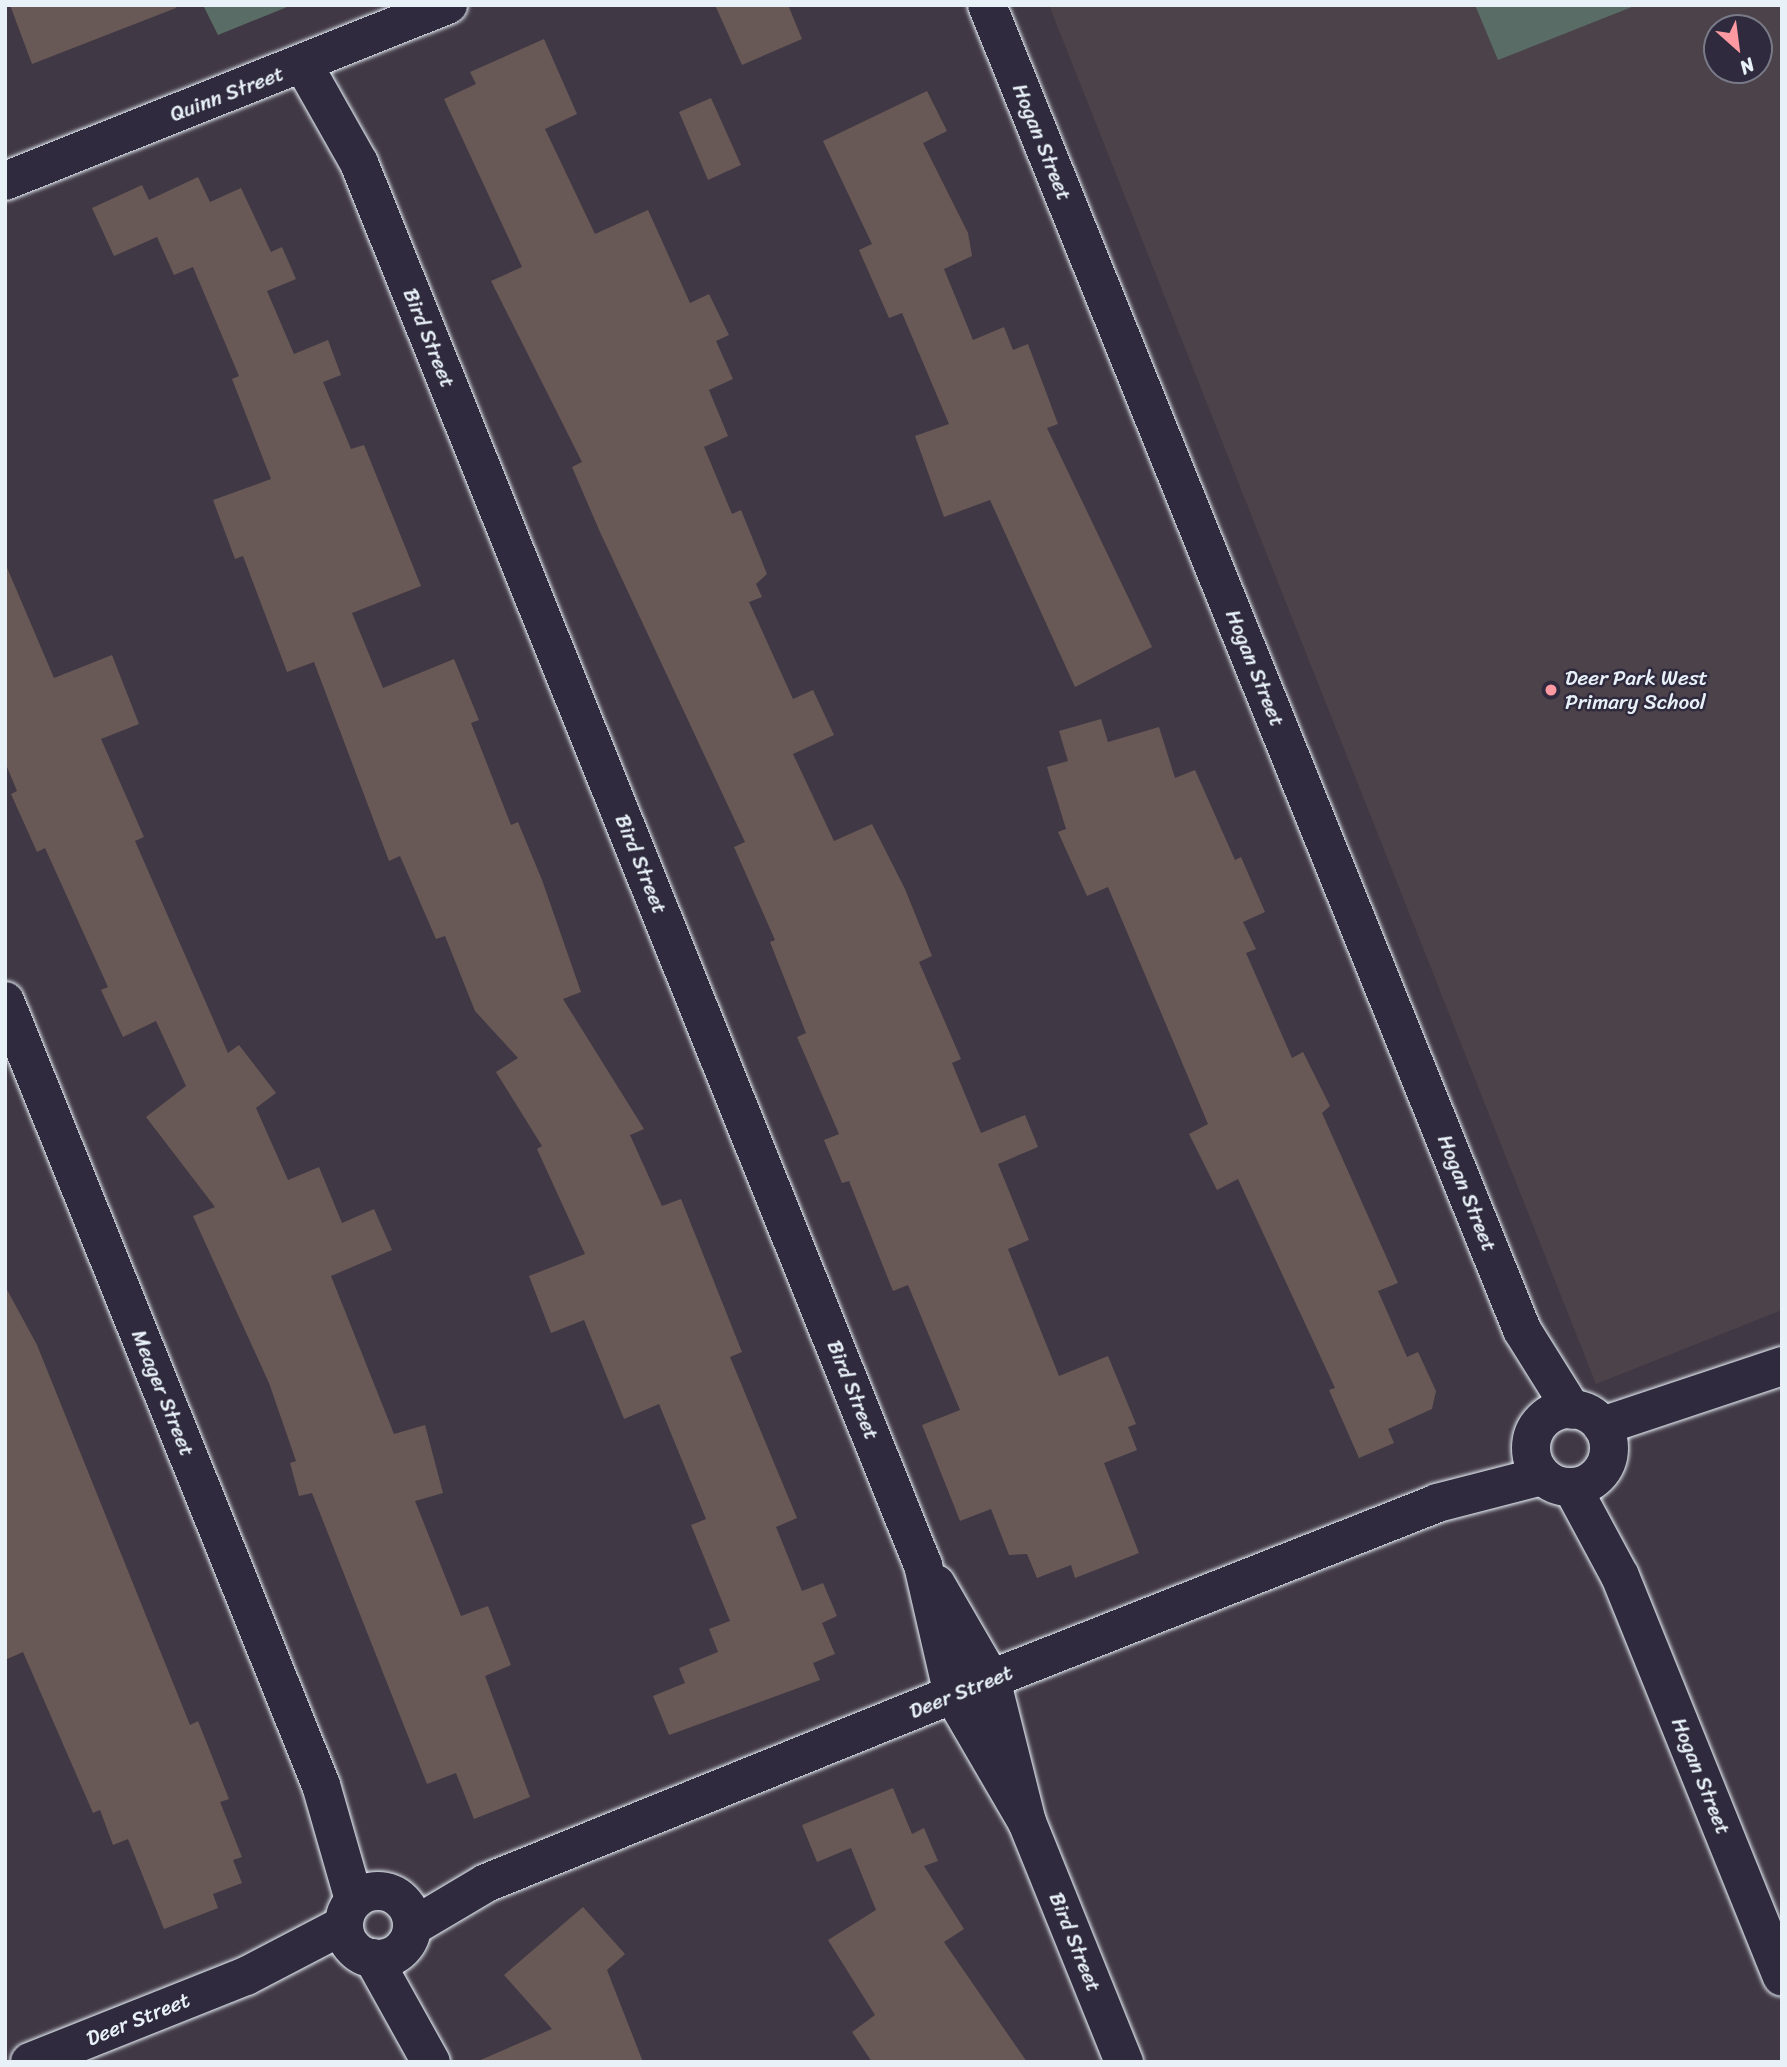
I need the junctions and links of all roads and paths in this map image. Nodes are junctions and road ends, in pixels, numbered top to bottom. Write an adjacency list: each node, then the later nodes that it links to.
1 (448, 5): 3 (street, Quinn Street)
2 (987, 5): 7 (street, Hogan Street)
3 (315, 59): 4 (street, Quinn Street); 8 (street, Bird Street)
4 (5, 181)
5 (5, 1001): 12 (street, Meager Street)
6 (1782, 1366): 7 (street, Deer Street)
7 (1571, 1450): 9 (street, Deer Street); 13 (street, Hogan Street)
8 (923, 1564): 9 (street, Bird Street); 10 (street, Bird Street)
9 (992, 1679): 10 (street, Deer Street); 11 (street, Bird Street)
10 (953, 1695): 11 (street, Bird Street); 12 (street, Deer Street)
11 (1027, 1822): 16 (street, Bird Street)
12 (379, 1925): 14 (street, Meager Street); 15 (street, Deer Street)
13 (1782, 1977)
14 (424, 2046)
15 (30, 2062)
16 (1124, 2062)

